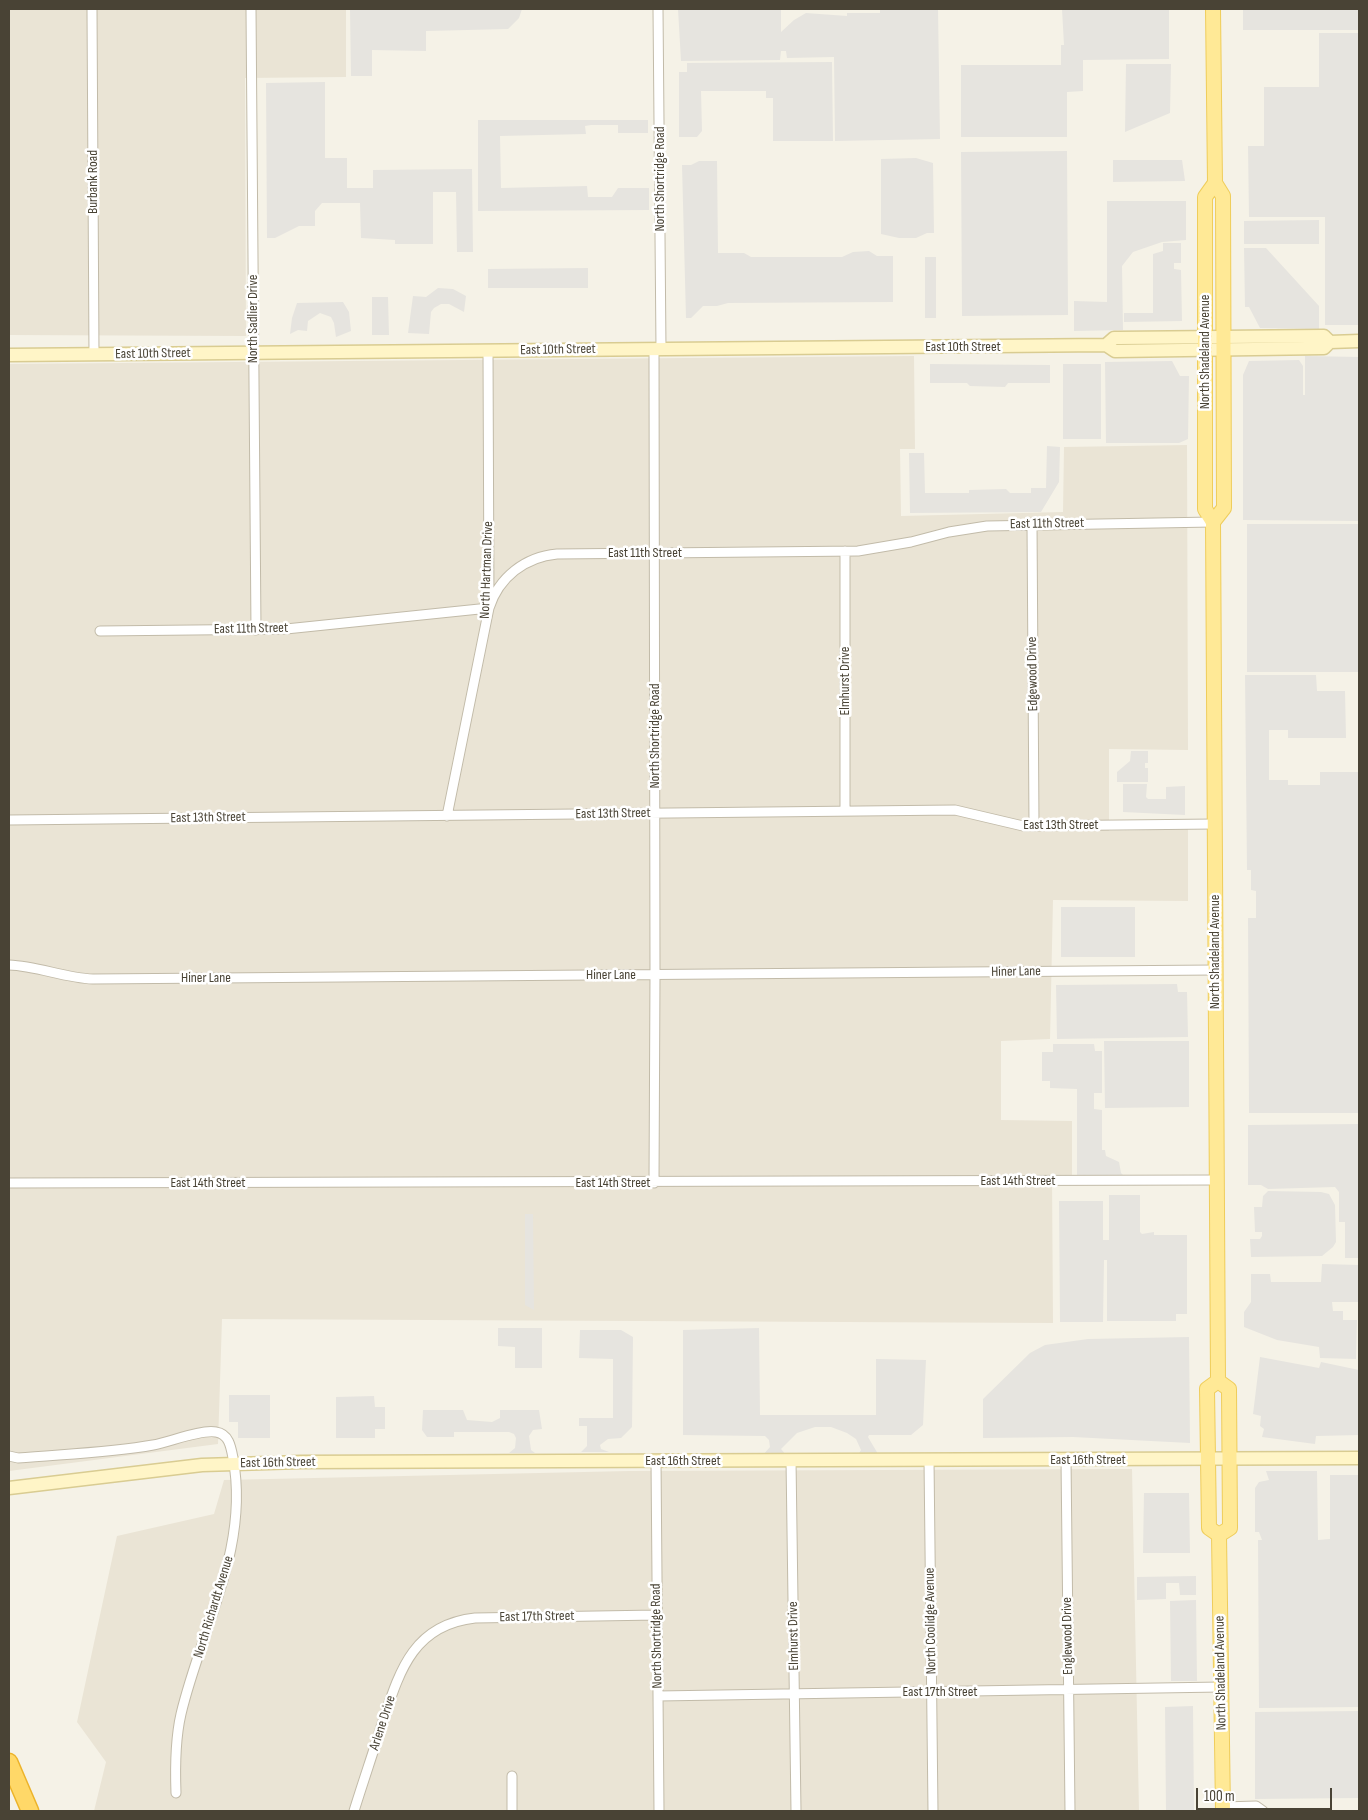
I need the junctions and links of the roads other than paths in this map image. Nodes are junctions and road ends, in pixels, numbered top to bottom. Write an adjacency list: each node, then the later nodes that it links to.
1 (92, 9): 13 (street, Burbank Road)
2 (251, 9): 11 (street, North Sadlier Drive)
3 (658, 9): 9 (street, North Shortridge Road)
4 (1213, 9): 5 (main road, North Shadeland Avenue)
5 (1215, 184): 7 (main road, North Shadeland Avenue); 8 (main road, North Shadeland Avenue)
6 (1359, 341): 7 (street, East 10th Street)
7 (1225, 343): 8 (street, East 10th Street); 14 (main road, North Shadeland Avenue)
8 (1205, 344): 9 (street, East 10th Street); 14 (main road, North Shadeland Avenue)
9 (657, 349): 10 (street, East 10th Street); 17 (street, North Shortridge Road)
10 (488, 351): 11 (street, East 10th Street); 18 (street, North Hartman Drive)
11 (253, 353): 13 (street, East 10th Street); 19 (street, North Sadlier Drive)
12 (9, 355): 13 (street, East 10th Street)
13 (94, 355)
14 (1213, 522): 15 (street, East 11th Street); 25 (main road, North Shadeland Avenue)
15 (1032, 523): 16 (street, East 11th Street); 26 (street, Edgewood Drive)
16 (845, 551): 17 (street, East 11th Street); 21 (street, Elmhurst Drive)
17 (654, 553): 18 (street, East 11th Street); 22 (street, North Shortridge Road)
18 (489, 608): 19 (street, East 11th Street); 23 (street, North Hartman Drive)
19 (256, 630): 20 (street, East 11th Street)
20 (100, 631)
21 (845, 811): 22 (street, East 13th Street); 26 (street, East 13th Street)
22 (655, 814): 23 (street, East 13th Street); 29 (street, North Shortridge Road)
23 (447, 816): 24 (street, East 13th Street)
24 (9, 820)
25 (1215, 824): 26 (street, East 13th Street); 28 (main road, North Shadeland Avenue)
26 (1034, 826)
27 (9, 965): 29 (street, Hiner Lane)
28 (1215, 970): 29 (street, Hiner Lane); 30 (main road, North Shadeland Avenue)
29 (655, 974): 32 (street, North Shortridge Road)
30 (1217, 1180): 32 (street, East 14th Street); 33 (main road, North Shadeland Avenue)
31 (9, 1183): 32 (street, East 14th Street)
32 (654, 1183)
33 (1218, 1381): 36 (main road, North Shadeland Avenue); 37 (main road, North Shadeland Avenue)
34 (9, 1456): 42 (street, North Richardt Avenue)
35 (1359, 1458): 37 (street, East 16th Street)
36 (1208, 1459): 37 (street, East 16th Street); 40 (street, East 16th Street); 44 (main road, North Shadeland Avenue)
37 (1229, 1459): 44 (main road, North Shadeland Avenue)
38 (791, 1460): 39 (street, East 16th Street); 41 (street, East 16th Street); 50 (street, Elmhurst Drive)
39 (929, 1460): 40 (street, East 16th Street); 49 (street, North Coolidge Avenue)
40 (1066, 1460): 48 (street, Englewood Drive)
41 (656, 1461): 42 (street, East 16th Street); 45 (street, North Shortridge Road)
42 (234, 1463): 43 (street, East 16th Street); 54 (street, North Richardt Avenue)
43 (9, 1488)
44 (1219, 1535): 47 (main road, North Shadeland Avenue)
45 (657, 1615): 46 (street, East 17th Street); 51 (street, North Shortridge Road)
46 (423, 1640): 57 (street, Arlene Drive)
47 (1221, 1688): 48 (street, East 17th Street); 55 (main road, North Shadeland Avenue)
48 (1068, 1691): 49 (street, East 17th Street); 62 (street, Englewood Drive)
49 (932, 1692): 50 (street, East 17th Street); 61 (street, North Coolidge Avenue)
50 (794, 1694): 51 (street, East 17th Street); 60 (street, Elmhurst Drive)
51 (658, 1696): 59 (street, North Shortridge Road)
52 (9, 1762): 56 (highway)
53 (512, 1776): 58 (street)
54 (176, 1793)
55 (1223, 1809): 63 (street)
56 (30, 1811)
57 (354, 1811)
58 (512, 1811)
59 (659, 1811)
60 (796, 1811)
61 (933, 1811)
62 (1070, 1811)
63 (1262, 1811)

